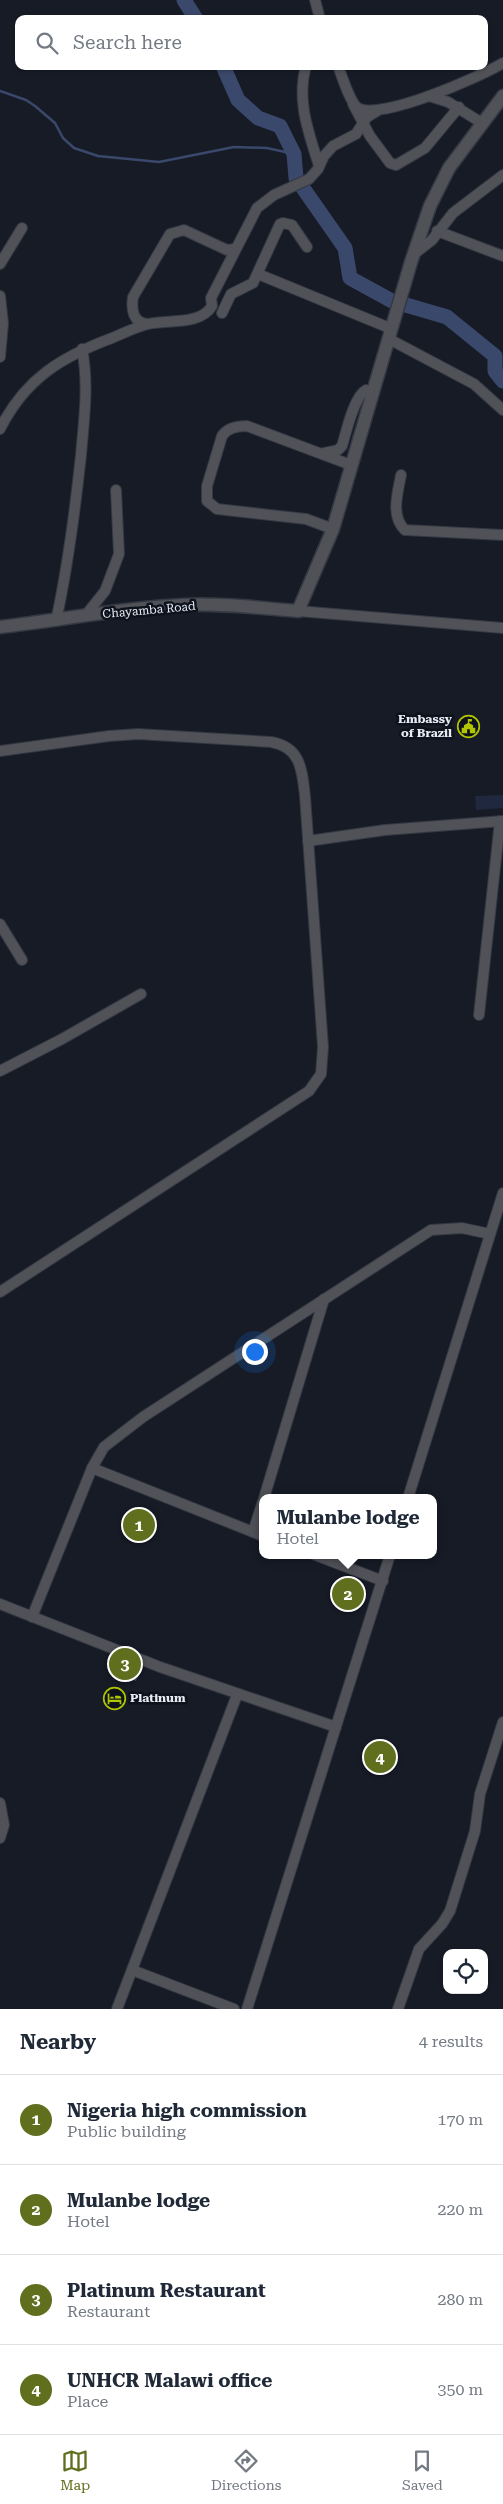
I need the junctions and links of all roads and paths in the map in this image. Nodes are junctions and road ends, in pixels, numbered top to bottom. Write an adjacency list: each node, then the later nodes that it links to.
1 (315, 0): 2 (street)
2 (319, 15)
3 (503, 63): 6 (street)
4 (305, 70): 13 (street)
5 (340, 70): 8 (street)
6 (428, 96): 9 (street); 10 (street)
7 (503, 96): 11 (street)
8 (353, 104): 10 (street); 12 (street)
9 (459, 107): 11 (street); 12 (street)
10 (376, 112): 12 (street)
11 (482, 123): 19 (street)
12 (363, 124): 13 (street)
13 (319, 166): 18 (street)
14 (503, 175): 16 (street)
15 (22, 228): 21 (street)
16 (437, 231): 19 (street); 20 (street)
17 (307, 247): 22 (street)
18 (235, 249): 25 (street); 25 (street)
19 (414, 254): 26 (street)
20 (503, 256)
21 (0, 264)
22 (258, 274): 24 (street); 26 (street)
23 (0, 296): 28 (street)
24 (222, 313)
25 (148, 324): 27 (street)
26 (391, 334): 29 (street); 30 (street)
27 (82, 349): 31 (street); 40 (street)
28 (0, 357)
29 (374, 393): 32 (street); 33 (street)
30 (503, 410)
31 (0, 427)
32 (324, 453): 33 (street); 36 (street)
33 (351, 465): 36 (street)
34 (401, 475): 37 (street)
35 (116, 490): 39 (street)
36 (333, 529): 38 (street)
37 (503, 535)
38 (298, 612): 39 (street, Chayamba Road); 42 (street)
39 (86, 616): 40 (street, Chayamba Road)
40 (56, 621): 41 (street, Chayamba Road)
41 (0, 627)
42 (503, 628)
43 (0, 751): 45 (street)
44 (502, 821): 45 (street); 49 (street)
45 (308, 841): 53 (street)
46 (0, 924): 47 (street)
47 (22, 960)
48 (142, 994): 50 (street)
49 (479, 1015)
50 (0, 1071)
51 (503, 1193): 52 (street)
52 (490, 1234): 54 (street); 57 (street)
53 (0, 1292)
54 (324, 1299): 55 (street); 56 (street)
55 (92, 1468): 58 (street); 63 (street)
56 (265, 1494)
57 (409, 1494)
58 (258, 1534)
59 (326, 1559): 61 (street)
60 (389, 1559): 61 (street)
61 (382, 1580): 66 (street)
62 (0, 1604): 63 (street)
63 (32, 1617): 64 (street)
64 (237, 1695): 66 (street); 69 (street)
65 (503, 1722): 73 (street)
66 (336, 1727): 72 (street)
67 (0, 1804): 68 (street)
68 (0, 1838)
69 (132, 1970): 70 (street); 71 (street)
70 (117, 2009)
71 (234, 2009)
72 (247, 2009)
73 (398, 2009)

